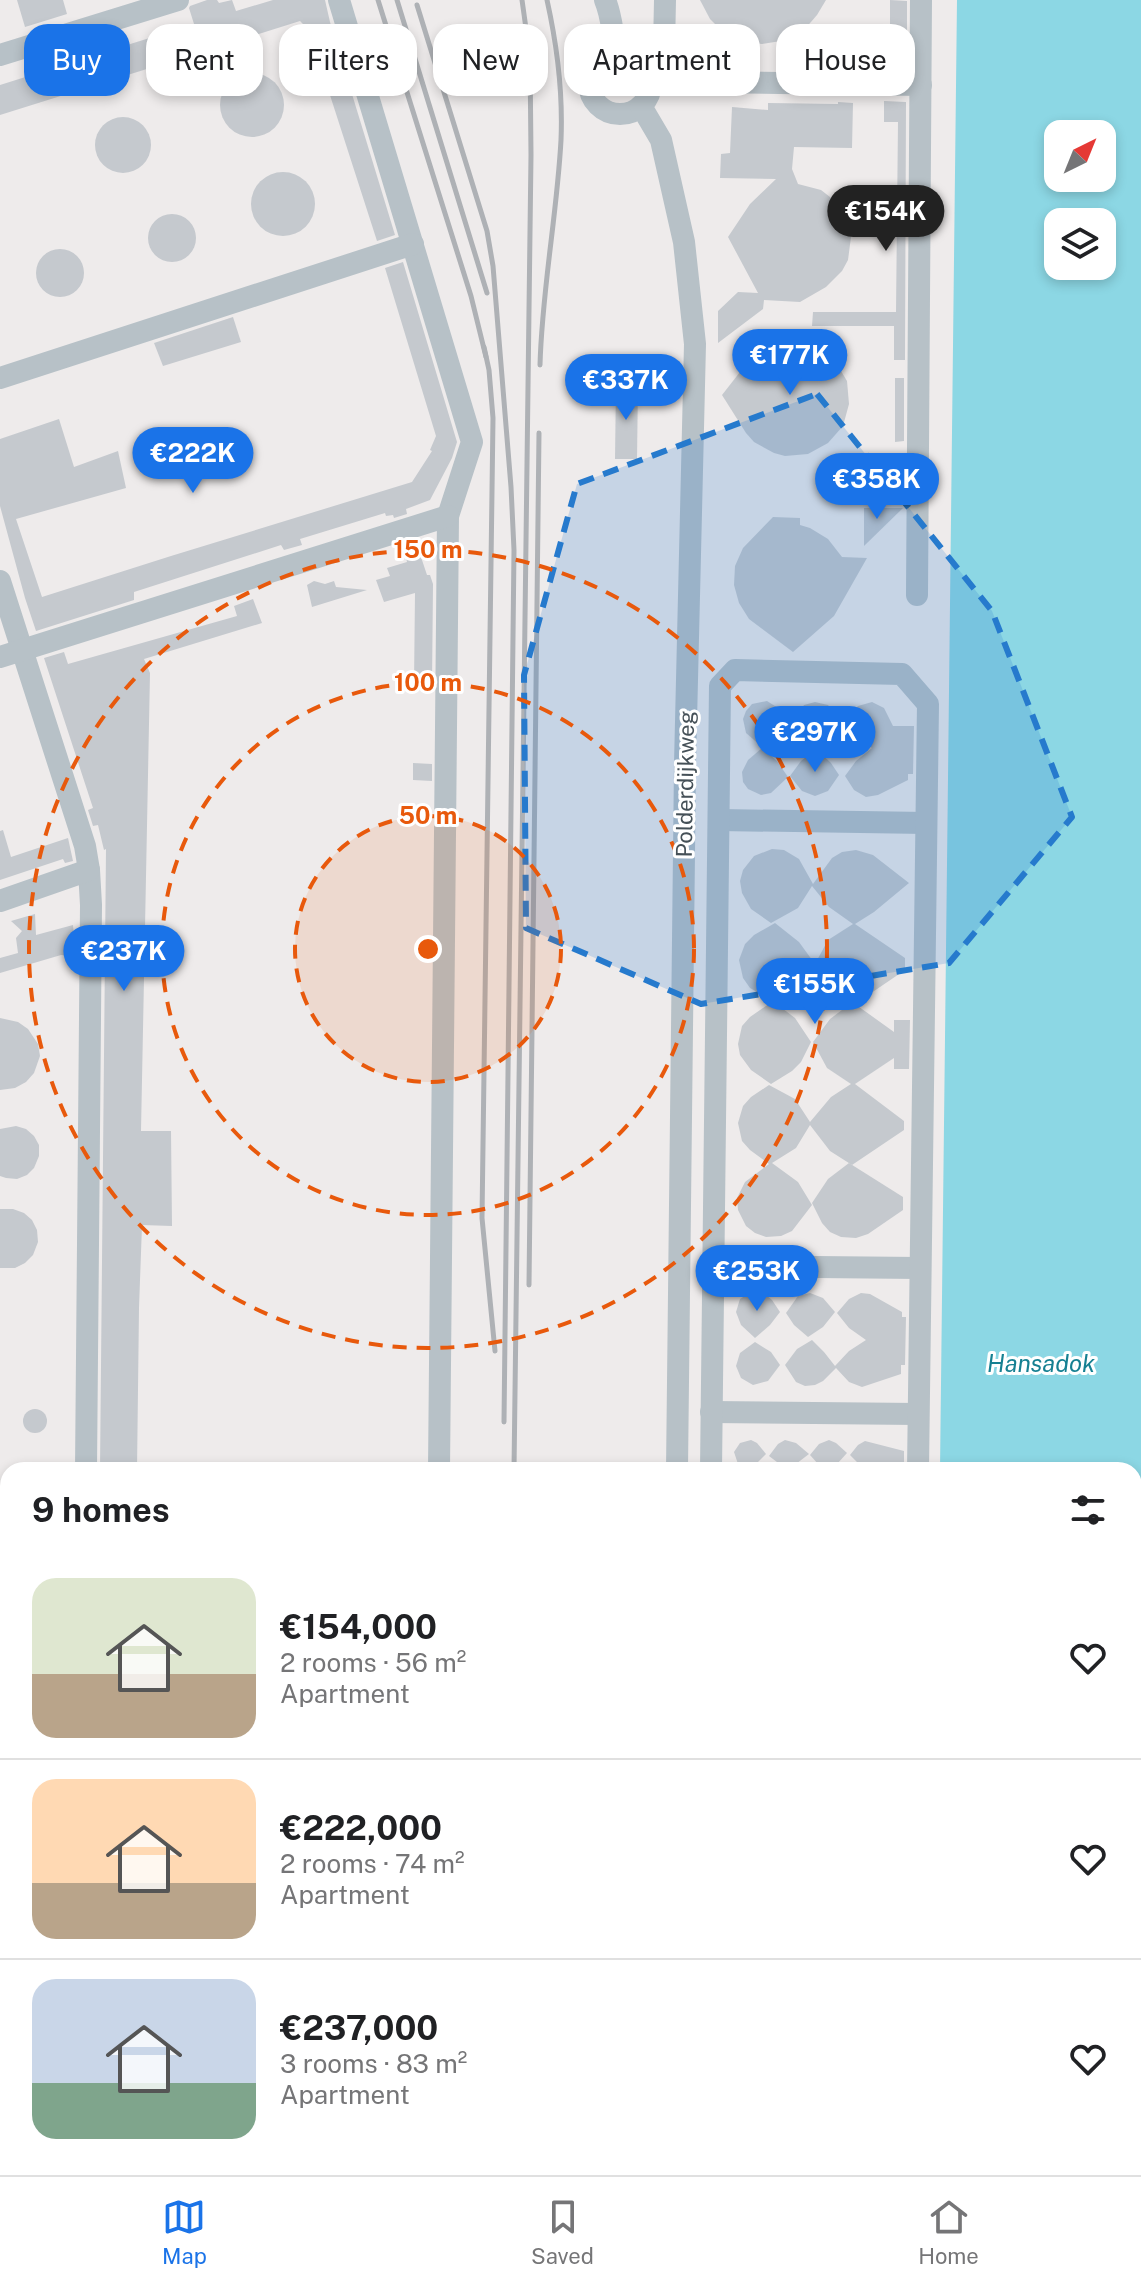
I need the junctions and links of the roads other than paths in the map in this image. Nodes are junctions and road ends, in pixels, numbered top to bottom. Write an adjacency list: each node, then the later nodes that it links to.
1 (178, 0): 7 (street)
2 (339, 0): 12 (street)
3 (605, 0): 6 (street)
4 (665, 0): 8 (street)
5 (921, 0): 8 (street)
6 (611, 24)
7 (0, 55)
8 (921, 85): 16 (street)
9 (592, 96): 11 (street)
10 (646, 96): 11 (street)
11 (641, 106): 29 (street, Polderdijkweg)
12 (413, 244): 13 (street); 14 (street)
13 (0, 378)
14 (448, 516): 17 (street); 28 (street)
15 (0, 581): 17 (street)
16 (917, 595)
17 (23, 650): 18 (street); 21 (street)
18 (0, 657)
19 (719, 820): 20 (street); 20 (street); 23 (street)
20 (926, 823): 24 (street)
21 (89, 870): 22 (street); 27 (street)
22 (0, 901)
23 (713, 1266): 24 (street); 25 (street)
24 (920, 1268): 26 (street)
25 (711, 1412): 26 (street); 30 (street)
26 (918, 1414): 31 (street)
27 (86, 1462)
28 (439, 1462)
29 (677, 1462)
30 (711, 1462)
31 (918, 1462)

